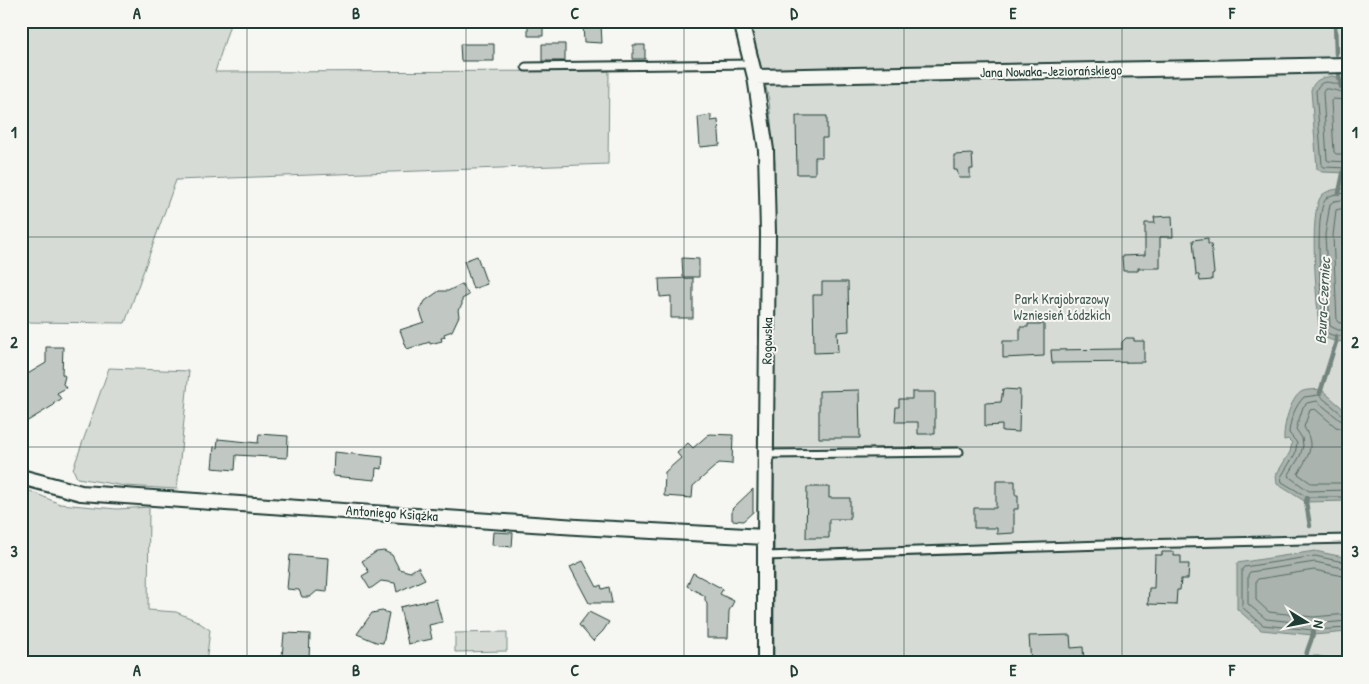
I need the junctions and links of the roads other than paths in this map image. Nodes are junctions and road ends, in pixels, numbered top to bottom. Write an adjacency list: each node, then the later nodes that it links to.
1 (741, 21): 4 (street, Rogowska)
2 (1348, 65): 4 (street, Jana Nowaka-Jeziorańskiego)
3 (526, 67): 4 (lane)
4 (753, 70): 6 (street, Rogowska)
5 (960, 452): 6 (lane)
6 (766, 454): 8 (street, Rogowska)
7 (21, 477): 8 (street, Antoniego Książka)
8 (764, 537): 10 (street, Rogowska)
9 (1348, 539): 10 (lane)
10 (765, 556): 11 (street, Rogowska)
11 (765, 663)

